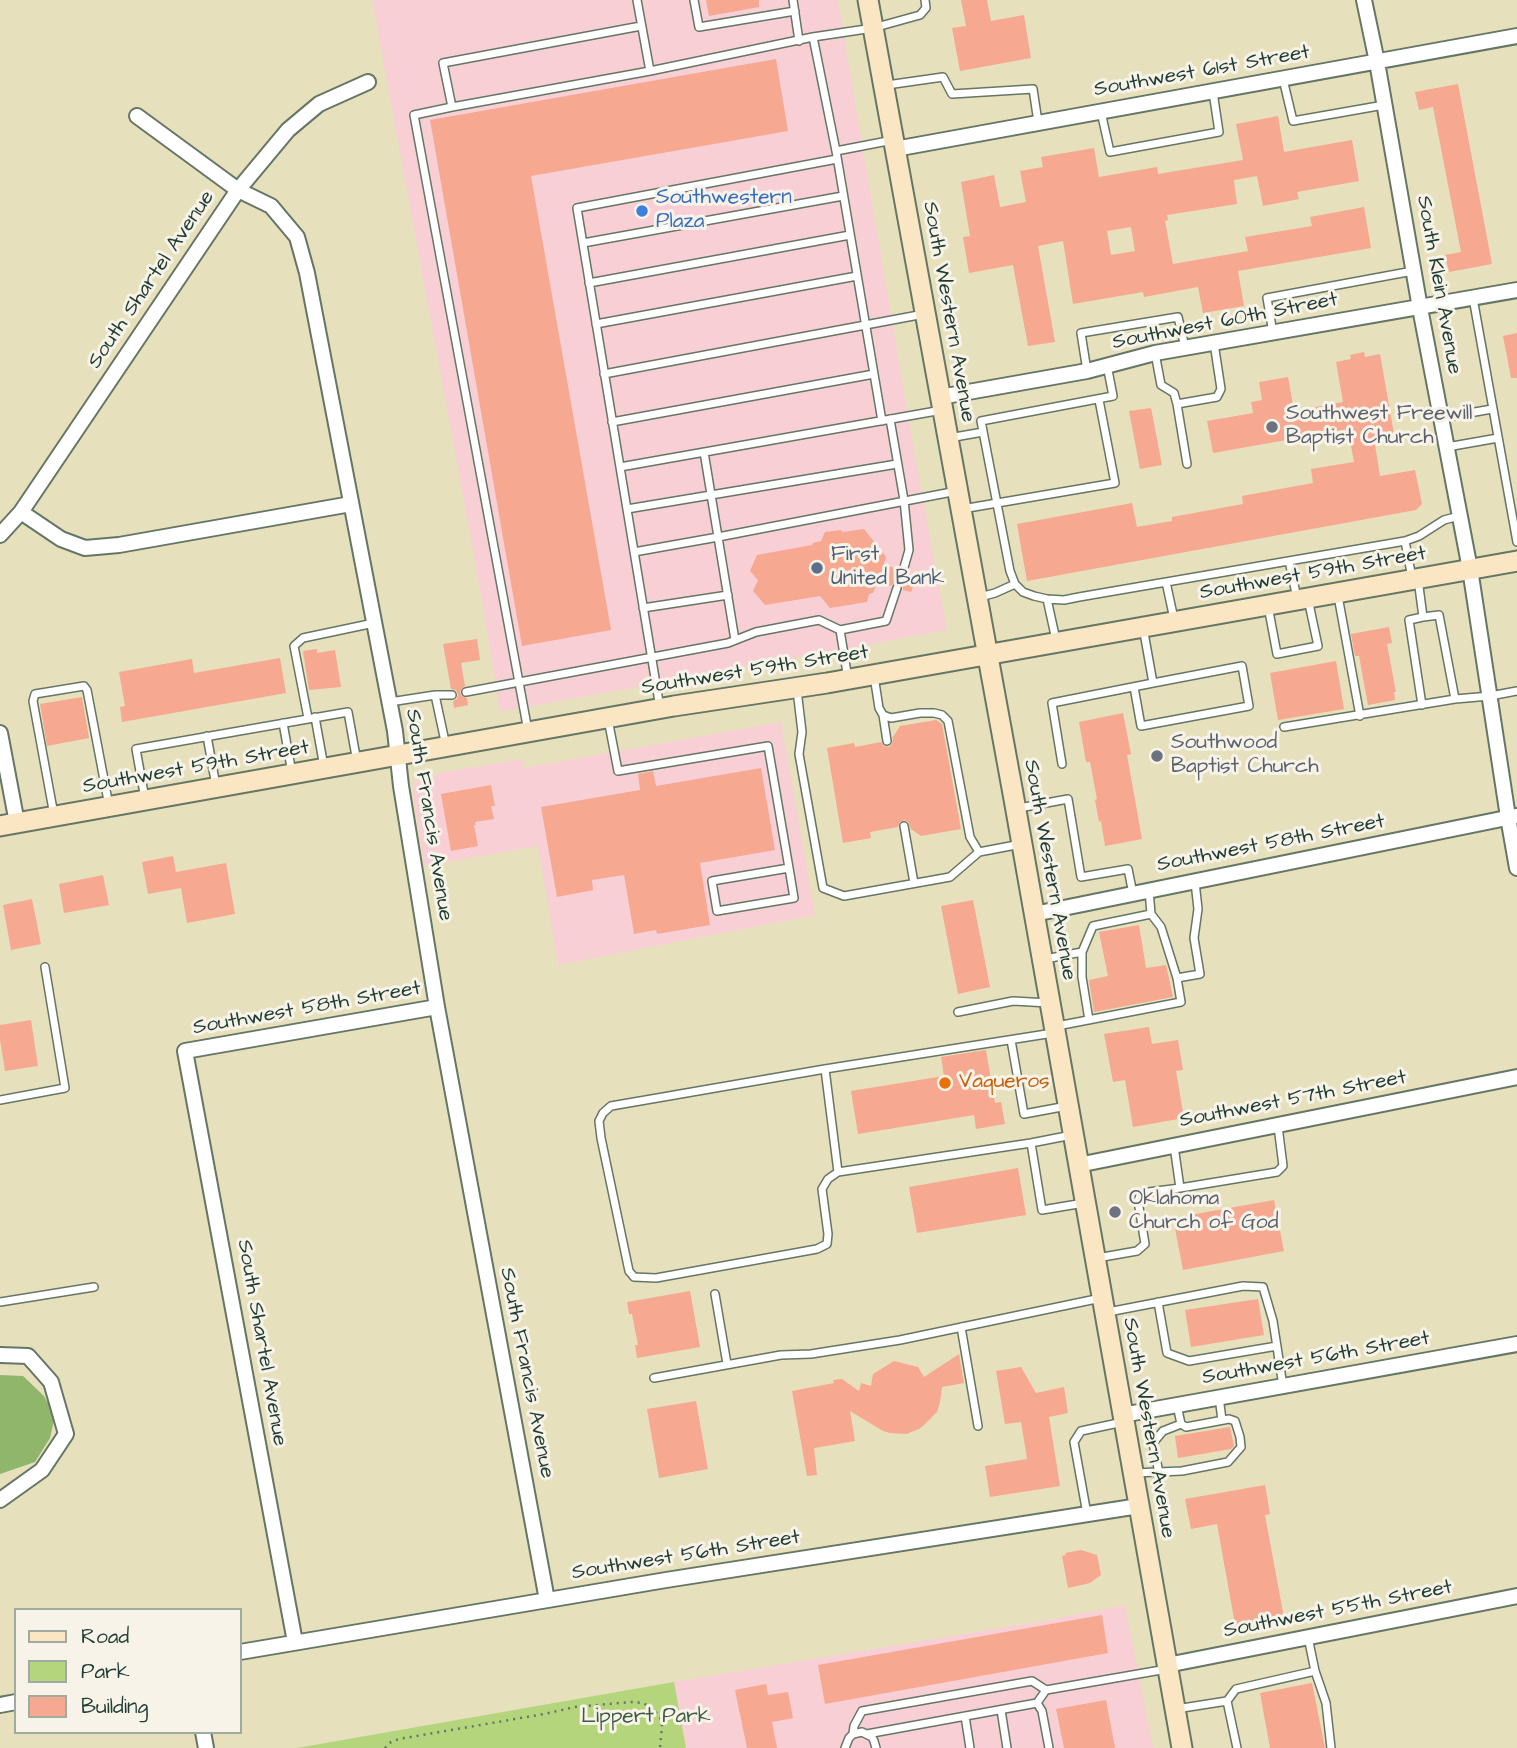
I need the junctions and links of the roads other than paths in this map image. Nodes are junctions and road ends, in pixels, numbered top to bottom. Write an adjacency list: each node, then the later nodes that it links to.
1 (637, 0): 8 (lane)
2 (694, 0): 7 (lane)
3 (793, 0): 7 (lane)
4 (868, 0): 9 (main road, South Western Avenue)
5 (925, 0): 9 (lane)
6 (1364, 0): 13 (street, South Klein Avenue)
7 (795, 11): 12 (lane)
8 (641, 26): 14 (lane); 20 (lane)
9 (873, 27): 11 (lane); 17 (main road, South Western Avenue)
10 (1517, 36): 13 (street, Southwest 61st Street)
11 (813, 37): 12 (lane); 25 (lane)
12 (799, 41): 14 (lane)
13 (1377, 62): 15 (street, Southwest 61st Street); 19 (street, South Klein Avenue)
14 (650, 71): 20 (lane)
15 (1283, 79): 18 (street, Southwest 61st Street); 19 (lane)
16 (368, 82): 26 (street, South Shartel Avenue)
17 (883, 85): 23 (lane); 24 (main road, South Western Avenue)
18 (1213, 92): 21 (street, Southwest 61st Street); 21 (lane)
19 (1384, 105): 30 (street, South Klein Avenue)
20 (452, 107): 101 (lane)
21 (1101, 112): 23 (street, Southwest 61st Street)
22 (137, 116): 26 (street, South Francis Avenue)
23 (1038, 123): 24 (street, Southwest 61st Street)
24 (894, 145): 25 (lane); 36 (main road, South Western Avenue)
25 (836, 155): 27 (lane); 29 (lane)
26 (238, 190): 66 (street, South Francis Avenue); 68 (street, South Shartel Avenue)
27 (843, 195): 28 (lane); 29 (lane)
28 (850, 235): 31 (lane); 32 (lane)
29 (583, 243): 32 (lane)
30 (1413, 271): 35 (street, South Klein Avenue); 39 (lane)
31 (857, 276): 37 (lane); 38 (lane)
32 (589, 283): 37 (lane)
33 (1517, 290): 34 (street, Southwest 60th Street)
34 (1473, 298): 35 (street, Southwest 60th Street); 50 (lane)
35 (1420, 308): 39 (street, Southwest 60th Street); 51 (street, South Klein Avenue)
36 (925, 314): 38 (lane); 48 (main road, South Western Avenue)
37 (596, 324): 45 (lane)
38 (866, 325): 45 (lane); 46 (lane)
39 (1273, 333): 40 (street, Southwest 60th Street)
40 (1214, 343): 41 (street, Southwest 60th Street); 49 (lane)
41 (1185, 348): 42 (street, Southwest 60th Street); 44 (lane)
42 (1156, 353): 43 (street, Southwest 60th Street); 49 (lane)
43 (1107, 365): 44 (street, Southwest 60th Street); 47 (lane)
44 (1087, 370): 48 (street, Southwest 60th Street)
45 (604, 374): 53 (lane)
46 (874, 374): 52 (lane); 53 (lane)
47 (1099, 400): 54 (lane); 65 (lane)
48 (941, 403): 52 (lane); 55 (main road, South Western Avenue)
49 (1177, 404): 60 (lane)
50 (1492, 409): 51 (lane); 56 (lane)
51 (1441, 418): 57 (street, South Klein Avenue)
52 (886, 420): 58 (lane); 59 (lane)
53 (612, 422): 61 (lane)
54 (983, 432): 55 (lane); 65 (lane)
55 (948, 438): 64 (main road, South Western Avenue)
56 (1498, 438): 57 (lane); 73 (lane)
57 (1447, 447): 69 (street, South Klein Avenue)
58 (704, 452): 61 (lane); 62 (lane)
59 (897, 464): 62 (lane); 63 (lane)
60 (1187, 464)
61 (620, 467): 67 (lane)
62 (711, 496): 67 (lane); 71 (lane)
63 (904, 500): 64 (lane); 71 (lane); 78 (lane)
64 (959, 500): 65 (lane); 85 (main road, South Western Avenue)
65 (996, 502): 81 (lane)
66 (351, 504): 68 (street); 92 (street, South Francis Avenue)
67 (627, 509): 74 (lane)
68 (20, 512): 70 (street, South Shartel Avenue)
69 (1460, 516): 72 (lane); 77 (street, South Klein Avenue)
70 (0, 535)
71 (718, 537): 74 (lane); 84 (lane)
72 (1405, 541): 75 (lane); 79 (lane)
73 (1517, 541)
74 (634, 552): 89 (lane)
75 (1289, 561): 80 (lane); 87 (lane)
76 (1517, 561): 77 (main road, Southwest 59th Street)
77 (1470, 569): 79 (main road, Southwest 59th Street); 109 (street, South Klein Avenue)
78 (903, 571)
79 (1415, 579): 83 (main road, Southwest 59th Street); 90 (lane)
80 (1166, 582): 86 (lane); 91 (lane)
81 (1015, 584): 85 (lane); 86 (lane)
82 (897, 587): 94 (lane)
83 (1337, 593): 87 (main road, Southwest 59th Street); 115 (lane)
84 (728, 595): 89 (lane); 95 (lane)
85 (976, 597): 97 (main road, South Western Avenue)
86 (1048, 599): 96 (lane)
87 (1303, 599): 88 (main road, Southwest 59th Street); 88 (lane)
88 (1268, 606): 91 (main road, Southwest 59th Street)
89 (643, 608): 98 (lane)
90 (1423, 617): 110 (lane); 112 (lane)
91 (1175, 621): 93 (main road, Southwest 59th Street)
92 (374, 624): 111 (street, South Francis Avenue); 116 (lane)
93 (1143, 627): 96 (main road, Southwest 59th Street); 102 (lane)
94 (839, 631): 95 (lane); 100 (lane)
95 (735, 640): 98 (lane)
96 (1056, 642): 97 (main road, Southwest 59th Street)
97 (987, 655): 99 (main road, Southwest 59th Street); 133 (main road, South Western Avenue)
98 (652, 658): 101 (lane); 113 (lane)
99 (874, 675): 100 (main road, Southwest 59th Street); 114 (lane)
100 (848, 680): 104 (main road, Southwest 59th Street)
101 (519, 682): 106 (lane); 120 (lane)
102 (1153, 683): 103 (lane); 103 (lane)
103 (1134, 687): 127 (lane)
104 (797, 688): 113 (main road, Southwest 59th Street); 143 (lane)
105 (1517, 691): 109 (lane)
106 (466, 692)
107 (435, 695): 108 (lane); 111 (lane); 124 (lane)
108 (452, 695)
109 (1490, 696): 110 (lane); 135 (street, South Klein Avenue)
110 (1455, 699): 112 (lane)
111 (389, 703): 125 (street, South Francis Avenue)
112 (1422, 705): 115 (lane)
113 (660, 709): 117 (main road, Southwest 59th Street)
114 (883, 715): 123 (lane); 139 (lane)
115 (1360, 716): 119 (lane)
116 (312, 718): 118 (lane); 126 (lane); 128 (lane)
117 (608, 718): 120 (main road, Southwest 59th Street); 140 (lane)
118 (284, 723): 122 (lane); 129 (lane)
119 (1284, 727)
120 (528, 732): 124 (main road, Southwest 59th Street)
121 (0, 733): 136 (street)
122 (207, 736): 130 (lane); 131 (lane)
123 (887, 741)
124 (446, 746): 125 (main road, Southwest 59th Street)
125 (398, 755): 126 (main road, Southwest 59th Street); 153 (street, South Francis Avenue)
126 (357, 762): 128 (main road, Southwest 59th Street)
127 (1062, 764)
128 (324, 768): 129 (main road, Southwest 59th Street)
129 (292, 774): 130 (main road, Southwest 59th Street)
130 (217, 787): 131 (main road, Southwest 59th Street)
131 (145, 800): 132 (main road, Southwest 59th Street)
132 (109, 806): 134 (main road, Southwest 59th Street); 134 (lane)
133 (1015, 808): 138 (main road, South Western Avenue); 145 (lane)
134 (54, 816): 136 (main road, Southwest 59th Street)
135 (1512, 816): 141 (street, South Klein Avenue); 142 (street, Southwest 58th Street)
136 (8, 824)
137 (904, 826): 143 (lane)
138 (1021, 844): 139 (lane); 146 (main road, South Western Avenue)
139 (979, 852): 143 (lane)
140 (789, 868): 140 (lane)
141 (1517, 869)
142 (1195, 881): 144 (street, Southwest 58th Street); 151 (lane)
143 (915, 883)
144 (1149, 890): 145 (street, Southwest 58th Street); 147 (lane)
145 (1133, 894): 146 (street, Southwest 58th Street)
146 (1034, 914): 149 (main road, South Western Avenue)
147 (1151, 914): 148 (lane); 151 (lane)
148 (1082, 952): 149 (lane); 155 (lane)
149 (1042, 959): 152 (main road, South Western Avenue)
150 (45, 967): 161 (lane)
151 (1177, 978): 155 (lane)
152 (1049, 1003): 154 (lane); 156 (main road, South Western Avenue)
153 (437, 1007): 158 (street, Southwest 58th Street); 196 (street, South Francis Avenue)
154 (958, 1012)
155 (1089, 1020): 156 (lane)
156 (1054, 1030): 157 (lane); 162 (main road, South Western Avenue)
157 (1011, 1040): 159 (lane); 162 (lane)
158 (186, 1051): 198 (street, South Shartel Avenue)
159 (825, 1069): 168 (lane); 168 (lane)
160 (1517, 1077): 163 (street, Southwest 57th Street)
161 (0, 1100)
162 (1068, 1106): 164 (main road, South Western Avenue)
163 (1278, 1125): 166 (street, Southwest 57th Street); 169 (lane)
164 (1073, 1135): 165 (lane); 167 (main road, South Western Avenue)
165 (1031, 1143): 168 (lane); 170 (lane)
166 (1174, 1146): 167 (street, Southwest 57th Street); 169 (lane)
167 (1078, 1164): 170 (main road, South Western Avenue)
168 (838, 1172)
169 (1180, 1188): 171 (lane)
170 (1085, 1203): 171 (main road, South Western Avenue)
171 (1095, 1259): 176 (main road, South Western Avenue)
172 (94, 1287): 174 (lane)
173 (715, 1294): 181 (lane)
174 (0, 1302)
175 (1158, 1302): 176 (lane); 179 (lane); 179 (lane)
176 (1103, 1305): 177 (lane); 186 (main road, South Western Avenue)
177 (961, 1327): 181 (lane); 189 (lane)
178 (1517, 1344): 183 (street, Southwest 56th Street)
179 (1277, 1346): 183 (lane)
180 (0, 1355): 192 (street)
181 (727, 1364): 182 (lane)
182 (654, 1378)
183 (1283, 1386): 184 (street, Southwest 56th Street)
184 (1219, 1398): 185 (street, Southwest 56th Street); 187 (lane)
185 (1177, 1405): 186 (street, Southwest 56th Street); 188 (lane)
186 (1123, 1418): 190 (main road, South Western Avenue); 194 (lane)
187 (1222, 1420): 188 (lane); 191 (lane)
188 (1181, 1423): 191 (lane)
189 (978, 1426)
190 (1133, 1473): 191 (lane); 193 (main road, South Western Avenue)
191 (1159, 1473)
192 (0, 1500)
193 (1139, 1506): 194 (street, Southwest 56th Street); 200 (main road, South Western Avenue)
194 (1087, 1514): 196 (street, Southwest 56th Street)
195 (1517, 1596): 197 (street, Southwest 55th Street)
196 (547, 1600): 198 (street, Southwest 56th Street)
197 (1308, 1637): 200 (street, Southwest 55th Street); 201 (lane)
198 (295, 1643): 199 (street, Southwest 56th Street)
199 (242, 1652)
200 (1168, 1667): 202 (lane); 205 (main road, South Western Avenue)
201 (1315, 1671): 203 (lane); 217 (lane)
202 (1046, 1690): 204 (lane); 208 (lane)
203 (1227, 1701): 205 (lane); 216 (lane)
204 (1037, 1703): 206 (lane); 214 (lane)
205 (1175, 1709): 215 (main road, South Western Avenue)
206 (1000, 1710): 207 (lane); 213 (lane)
207 (965, 1716): 209 (lane); 212 (lane)
208 (853, 1734): 209 (lane); 211 (lane)
209 (867, 1734): 210 (lane)
210 (877, 1747)
211 (845, 1748)
212 (970, 1748)
213 (1007, 1748)
214 (1049, 1748)
215 (1182, 1748)
216 (1237, 1748)
217 (1331, 1748)

